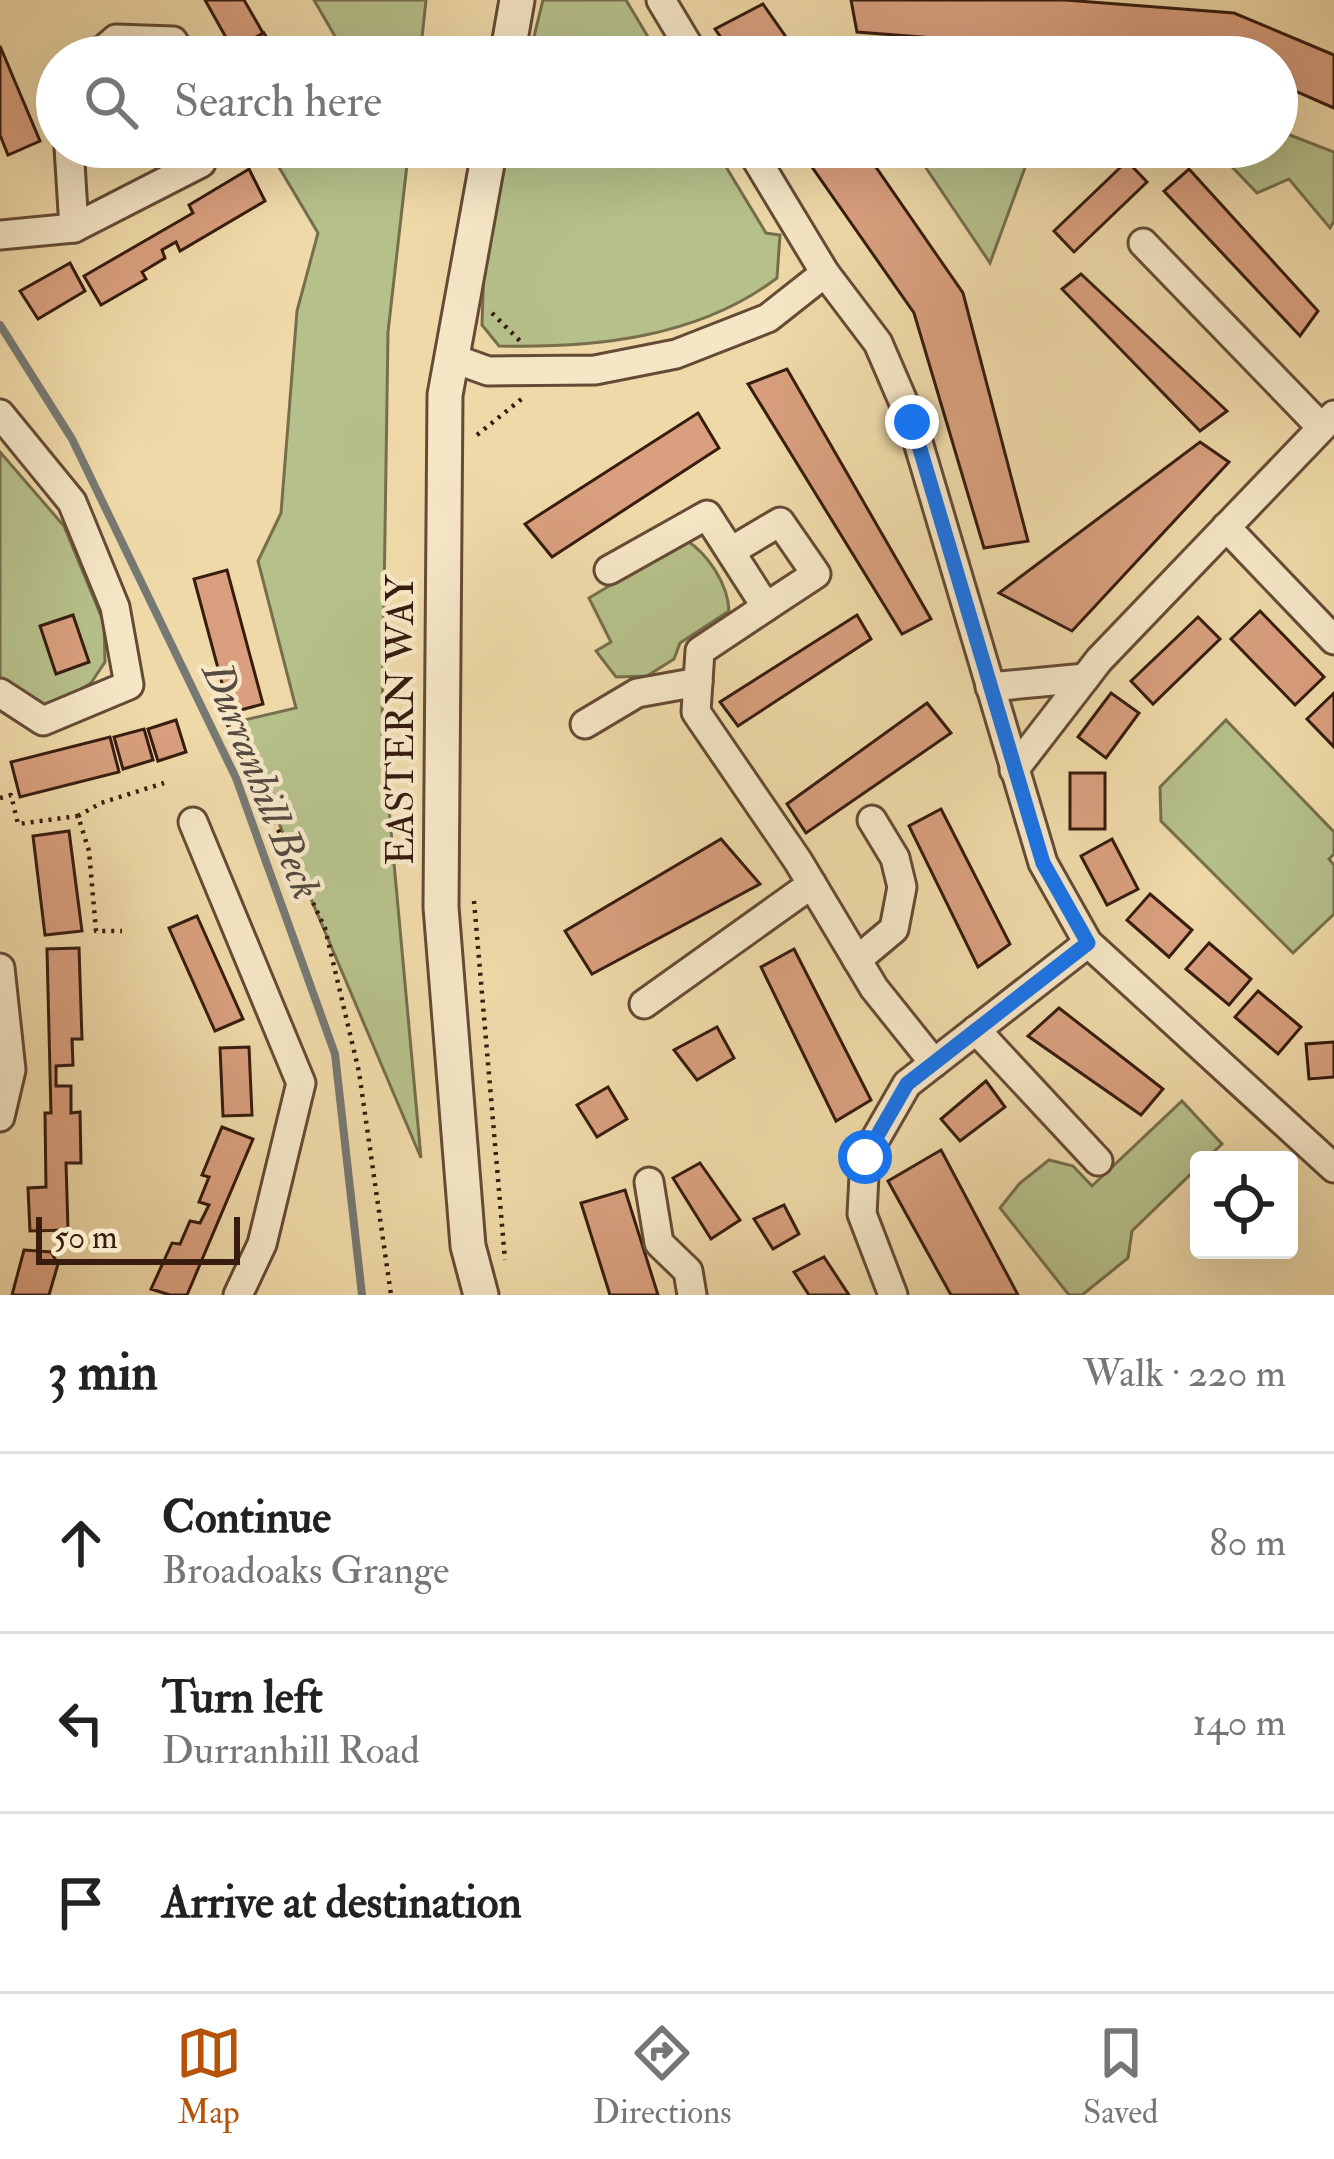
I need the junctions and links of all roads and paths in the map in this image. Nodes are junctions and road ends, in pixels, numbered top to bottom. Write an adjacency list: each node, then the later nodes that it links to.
1 (517, 0): 3 (street)
2 (661, 0): 4 (street)
3 (511, 36)
4 (682, 36)
5 (71, 168): 9 (street)
6 (191, 168): 9 (street)
7 (486, 168): 14 (street, EASTERN WAY)
8 (762, 168): 12 (street)
9 (74, 228): 10 (street)
10 (0, 235)
11 (1143, 243): 17 (street)
12 (825, 273): 15 (street); 26 (street)
13 (483, 304): 15 (path)
14 (452, 358): 15 (street); 52 (street, EASTERN WAY)
15 (530, 371): 18 (path)
16 (0, 414): 27 (street)
17 (1328, 421): 19 (street)
18 (475, 436)
19 (1226, 527): 23 (street); 24 (street)
20 (731, 551): 21 (street); 22 (street); 22 (street)
21 (609, 569)
22 (766, 607): 25 (street)
23 (1334, 640)
24 (1085, 678): 26 (street); 30 (street)
25 (698, 682): 29 (street); 36 (street)
26 (990, 687): 30 (street)
27 (0, 693)
28 (224, 716): 51 (path)
29 (585, 724)
30 (1014, 770): 39 (street)
31 (164, 783): 33 (path)
32 (0, 797): 33 (path)
33 (78, 816): 38 (path)
34 (872, 820): 40 (street)
35 (193, 822): 50 (street)
36 (812, 884): 40 (street); 42 (street)
37 (473, 900): 49 (path)
38 (122, 931)
39 (1088, 943): 43 (street); 46 (street)
40 (857, 960): 44 (street)
41 (0, 968): 45 (street)
42 (644, 1004)
43 (976, 1030): 44 (street); 47 (street)
44 (934, 1063): 54 (street)
45 (0, 1117)
46 (1331, 1158)
47 (1098, 1161)
48 (649, 1181): 53 (street)
49 (506, 1262)
50 (238, 1295)
51 (391, 1295)
52 (481, 1295)
53 (692, 1295)
54 (893, 1295)

